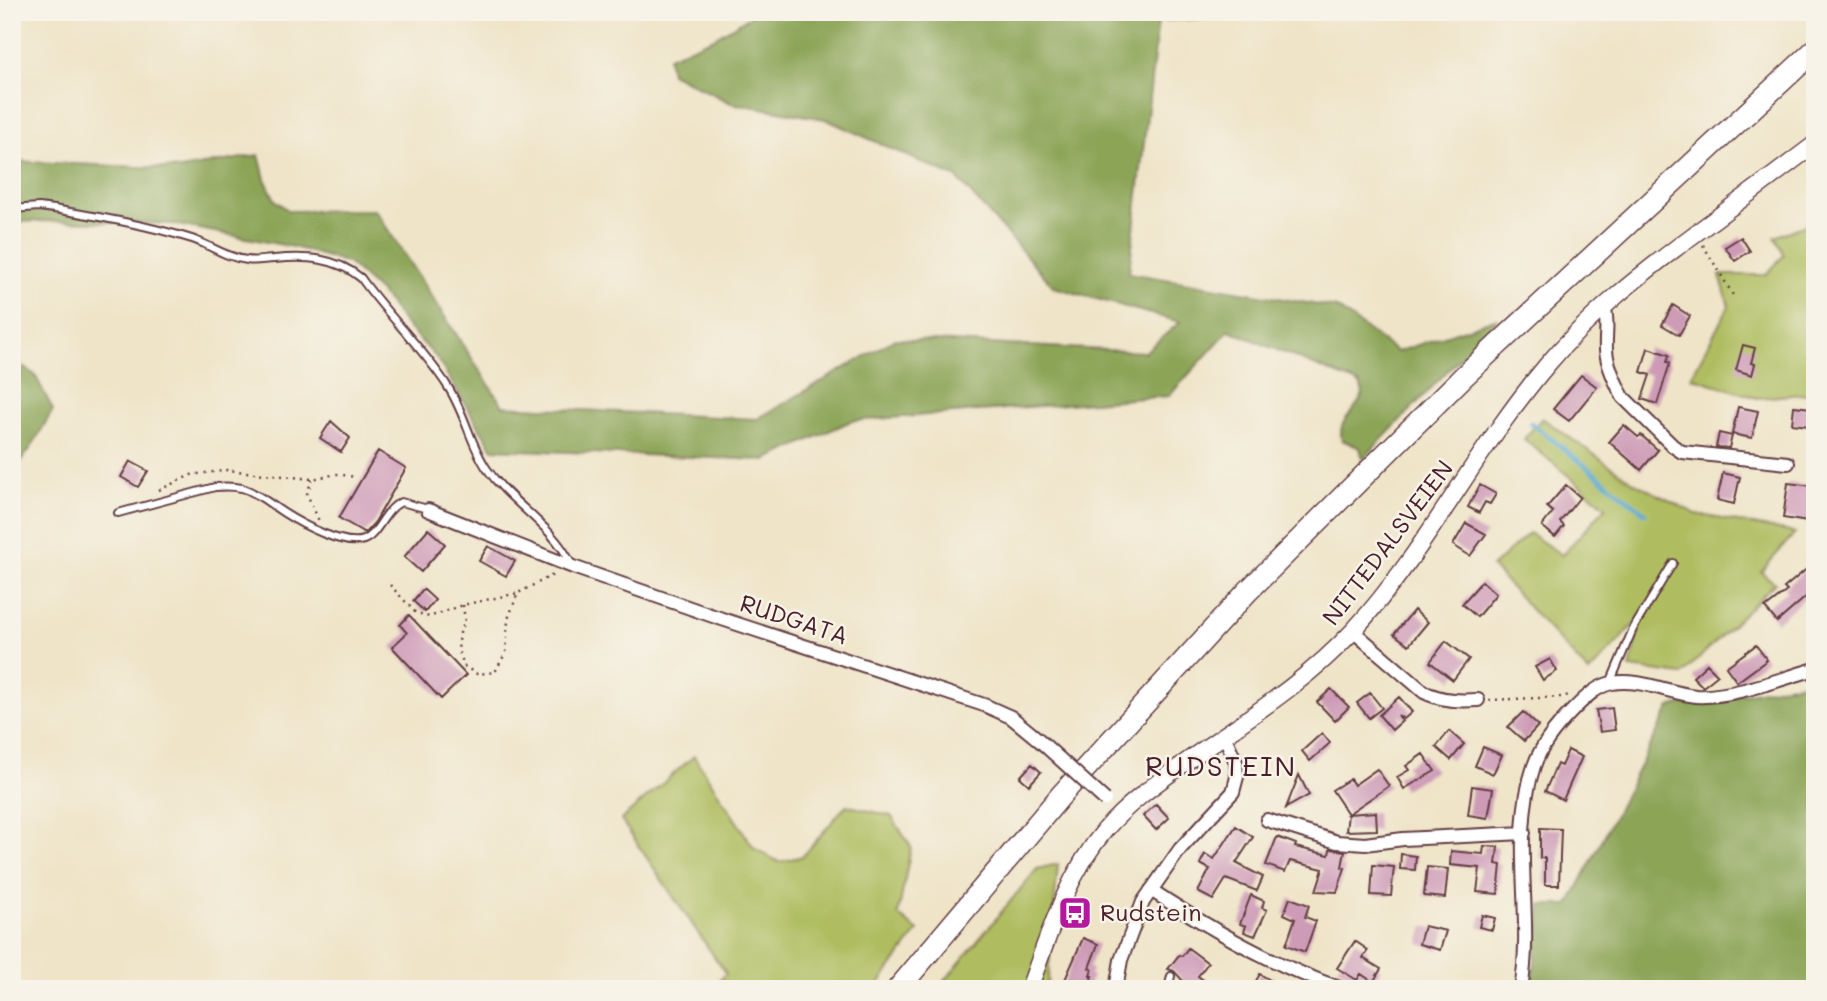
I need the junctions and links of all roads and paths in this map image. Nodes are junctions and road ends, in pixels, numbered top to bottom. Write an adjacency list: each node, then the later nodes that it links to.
1 (1815, 50): 29 (highway)
2 (1815, 67): 30 (highway)
3 (1815, 144): 7 (main road, NITTEDALSVEIEN)
4 (12, 209): 14 (lane)
5 (1701, 243): 6 (path)
6 (1733, 295)
7 (1604, 306): 8 (street); 18 (main road, NITTEDALSVEIEN)
8 (1787, 463)
9 (312, 479): 12 (path)
10 (428, 510): 12 (lane); 14 (street, RUDGATA)
11 (118, 513): 12 (lane)
12 (325, 533)
13 (1673, 563): 20 (lane)
14 (573, 567): 16 (path); 24 (street, RUDGATA, bridge)
15 (390, 585): 17 (path)
16 (518, 593): 17 (path); 17 (path)
17 (463, 605)
18 (1353, 631): 22 (street); 23 (main road, NITTEDALSVEIEN)
19 (1815, 669): 20 (street)
20 (1610, 683): 26 (street)
21 (1574, 693): 22 (path)
22 (1478, 701)
23 (1224, 735): 24 (main road, NITTEDALSVEIEN); 27 (street)
24 (1119, 815): 31 (main road, NITTEDALSVEIEN)
25 (1267, 820): 26 (street)
26 (1524, 833): 35 (street)
27 (1151, 890): 32 (street); 34 (street)
28 (1171, 976): 33 (lane)
29 (898, 989)
30 (914, 989)
31 (1029, 989)
32 (1116, 989)
33 (1168, 989)
34 (1342, 989)
35 (1521, 989)

